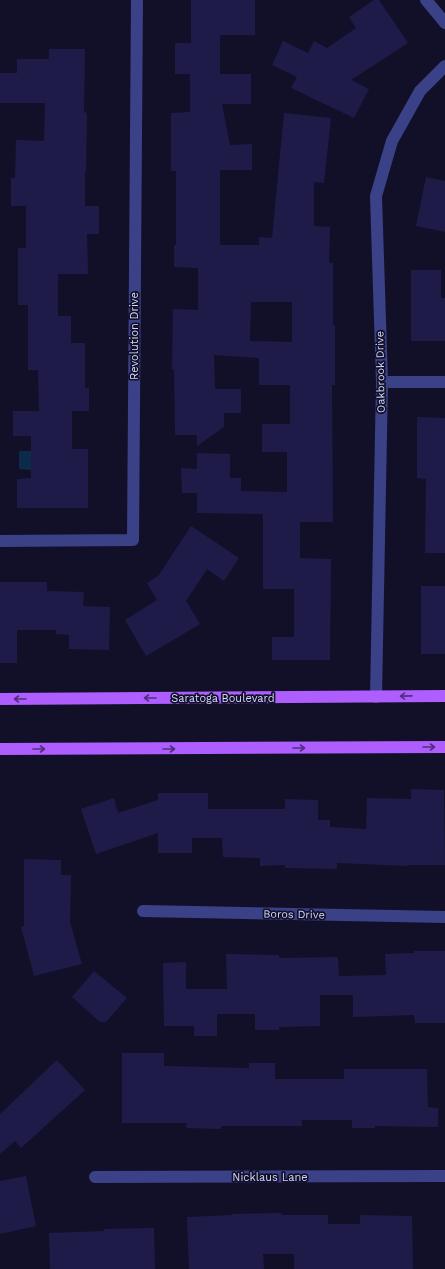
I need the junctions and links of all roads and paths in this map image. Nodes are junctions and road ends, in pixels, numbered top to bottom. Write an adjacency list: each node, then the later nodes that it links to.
1 (137, 0): 7 (street, Revolution Drive)
2 (426, 0): 3 (street)
3 (445, 24)
4 (445, 66): 5 (street, Oakbrook Drive)
5 (382, 382): 6 (street); 9 (street, Oakbrook Drive)
6 (445, 382)
7 (0, 541)
8 (445, 696): 9 (main road, Saratoga Boulevard, one-way to 9)
9 (376, 697): 10 (main road, Saratoga Boulevard, one-way to 10)
10 (0, 699)
11 (445, 747): 12 (main road, one-way to 11)
12 (0, 750)
13 (143, 911): 14 (street, Boros Drive)
14 (445, 917)
15 (445, 1176): 16 (street, Nicklaus Lane)
16 (96, 1178)

